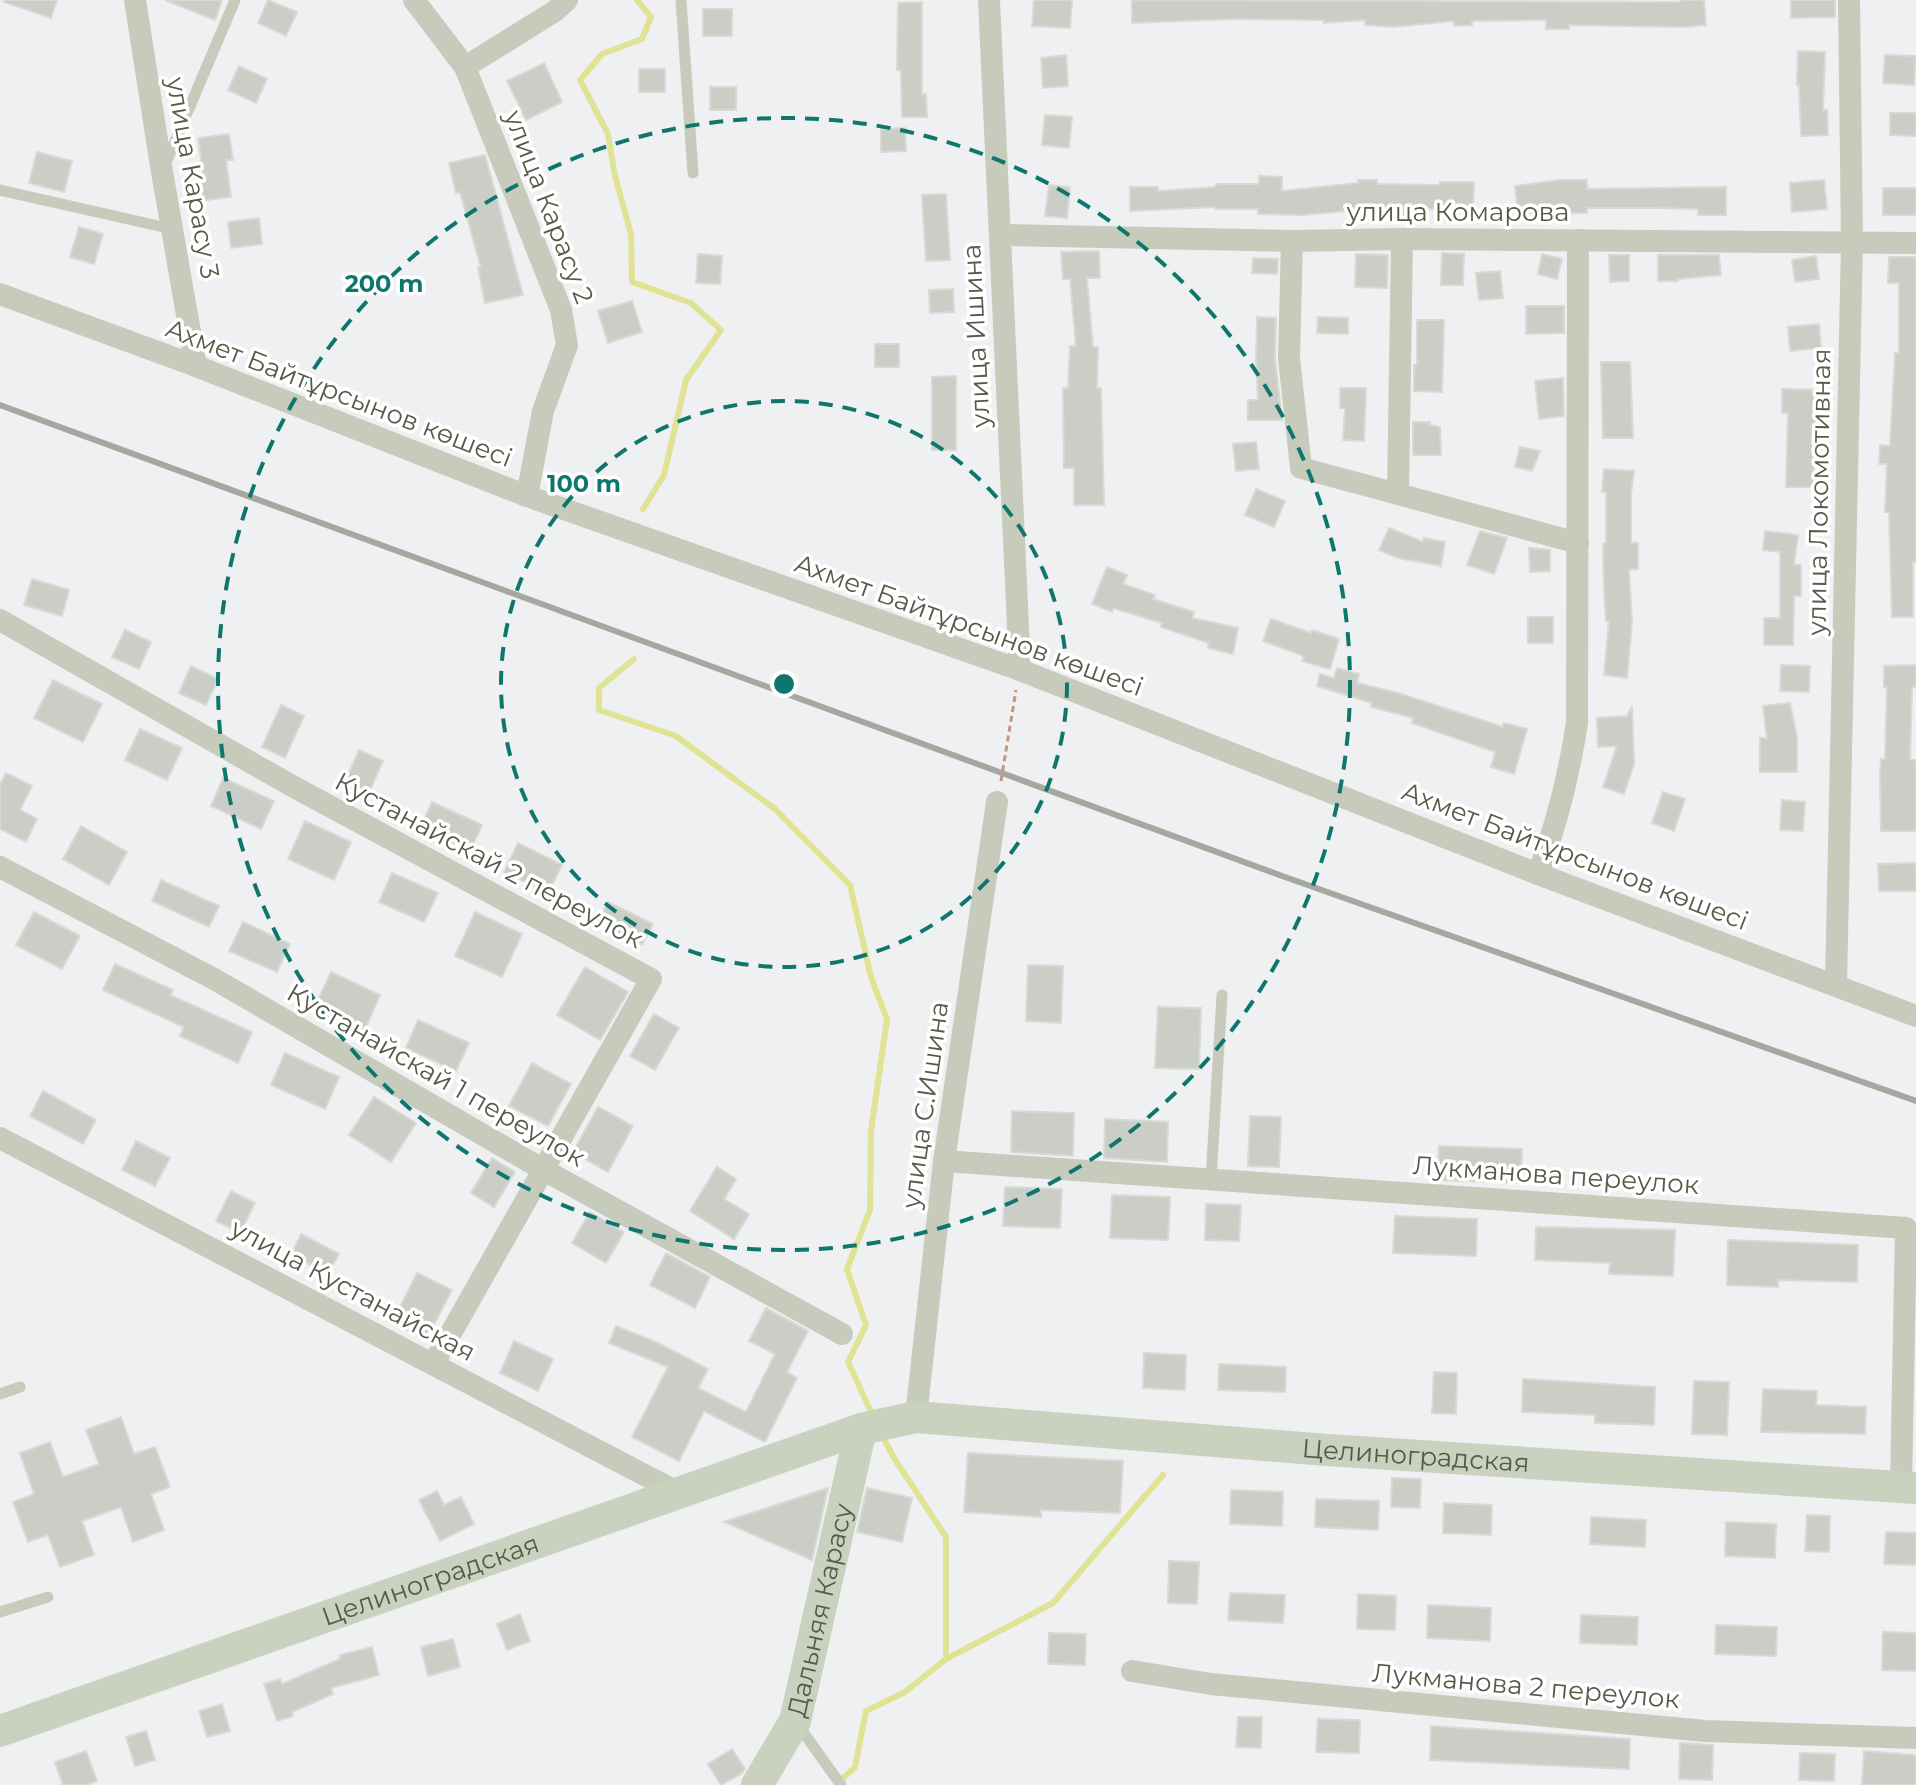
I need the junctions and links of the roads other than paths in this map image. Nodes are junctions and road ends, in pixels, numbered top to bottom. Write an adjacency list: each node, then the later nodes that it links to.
1 (135, 0): 9 (street, улица Карасу 3)
2 (235, 0): 9 (lane)
3 (414, 0): 8 (street, улица Карасу 2)
4 (567, 0): 8 (street)
5 (681, 0): 10 (lane)
6 (989, 0): 13 (street, улица Ишина)
7 (1849, 0): 17 (street, улица Локомотивная)
8 (465, 67): 22 (street, улица Карасу 2)
9 (162, 172): 12 (street, улица Карасу 3)
10 (693, 173)
11 (0, 190): 12 (lane)
12 (172, 229): 20 (street, улица Карасу 3)
13 (1000, 235): 16 (street, улица Комарова); 25 (street, улица Ишина)
14 (1402, 239): 15 (street, улица Комарова); 16 (street, улица Комарова); 21 (street)
15 (1578, 240): 17 (street, улица Комарова); 23 (street)
16 (1292, 241): 21 (street)
17 (1852, 242): 18 (street, улица Комарова); 29 (street, улица Локомотивная)
18 (1916, 243)
19 (0, 294): 20 (street, Ахмет Байтұрсынов көшесі)
20 (196, 366): 22 (street, Ахмет Байтұрсынов көшесі)
21 (1398, 494): 23 (street)
22 (527, 496): 25 (street, Ахмет Байтұрсынов көшесі)
23 (1578, 543): 28 (street)
24 (0, 620): 34 (street, Кустанайскай 2 переулок)
25 (1020, 670): 28 (street, Ахмет Байтұрсынов көшесі)
26 (997, 802): 33 (street, улица С.Ишина)
27 (0, 867): 34 (street, Кустанайскай 1 переулок)
28 (1538, 874): 29 (street, Ахмет Байтұрсынов көшесі)
29 (1836, 985): 31 (street, Ахмет Байтұрсынов көшесі)
30 (1222, 995): 35 (lane)
31 (1916, 1016)
32 (0, 1138): 37 (street, улица Кустанайская)
33 (944, 1161): 35 (street, Лукманова переулок); 40 (street, улица С.Ишина)
34 (542, 1169): 36 (street, Кустанайскай 1 переулок); 37 (street, Кустанайскай 2 переулок)
35 (1211, 1179): 42 (street, Лукманова переулок)
36 (842, 1334)
37 (434, 1363): 43 (street, улица Кустанайская)
38 (20, 1387): 39 (lane)
39 (0, 1394)
40 (916, 1417): 41 (street, Целиноградская); 42 (street, Целиноградская)
41 (861, 1429): 43 (street, Целиноградская); 47 (street, Дальняя Карасу)
42 (1908, 1487)
43 (679, 1493): 48 (street, Целиноградская)
44 (48, 1597): 45 (lane)
45 (0, 1612)
46 (1132, 1671): 49 (street, Лукманова 2 переулок)
47 (795, 1721): 50 (street, Дальняя Карасу); 51 (lane)
48 (0, 1731)
49 (1916, 1738)
50 (757, 1785)
51 (841, 1785)

